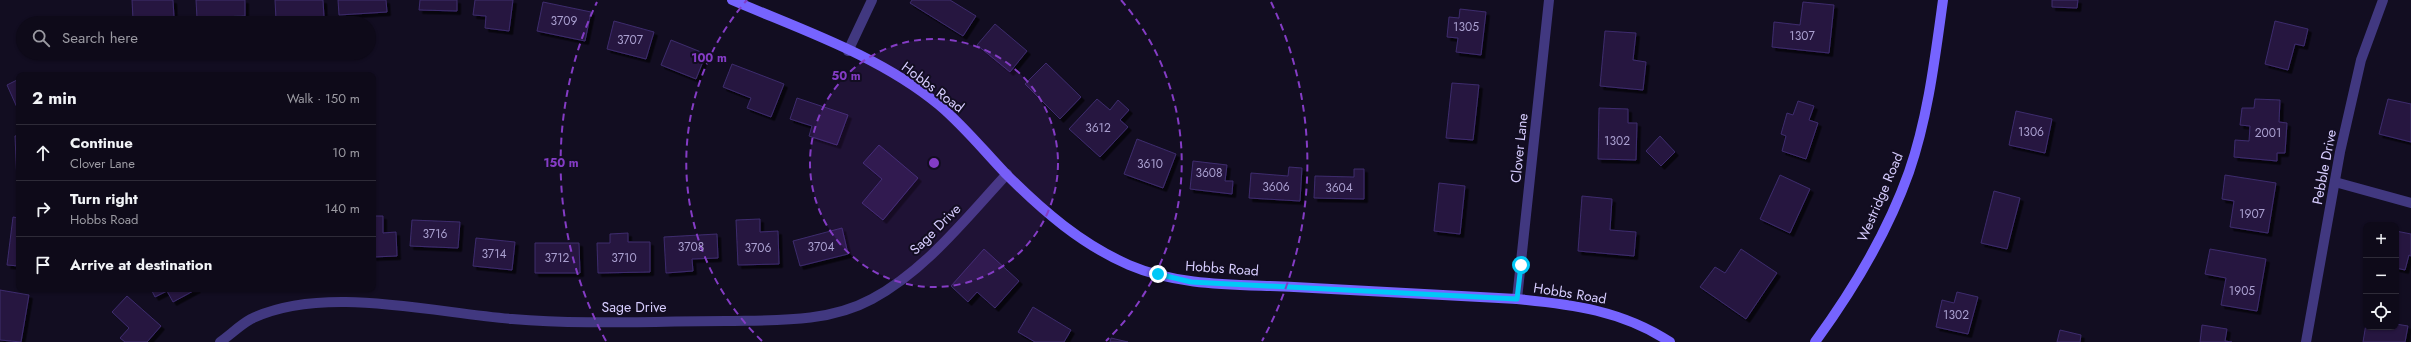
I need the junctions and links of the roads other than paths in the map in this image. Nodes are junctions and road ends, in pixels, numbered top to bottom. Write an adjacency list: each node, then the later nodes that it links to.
1 (732, 0): 6 (street, Hobbs Road)
2 (872, 0): 6 (street)
3 (1549, 0): 10 (street, Clover Lane)
4 (1943, 0): 13 (street, Westridge Road)
5 (2382, 0): 8 (street, Pebble Drive)
6 (848, 50): 7 (street, Hobbs Road)
7 (1006, 174): 10 (street, Hobbs Road); 11 (street, Sage Drive)
8 (2335, 182): 9 (street); 14 (street, Pebble Drive)
9 (2411, 204)
10 (1517, 299): 12 (street, Hobbs Road)
11 (220, 342)
12 (1670, 342)
13 (1815, 342)
14 (2306, 342)

